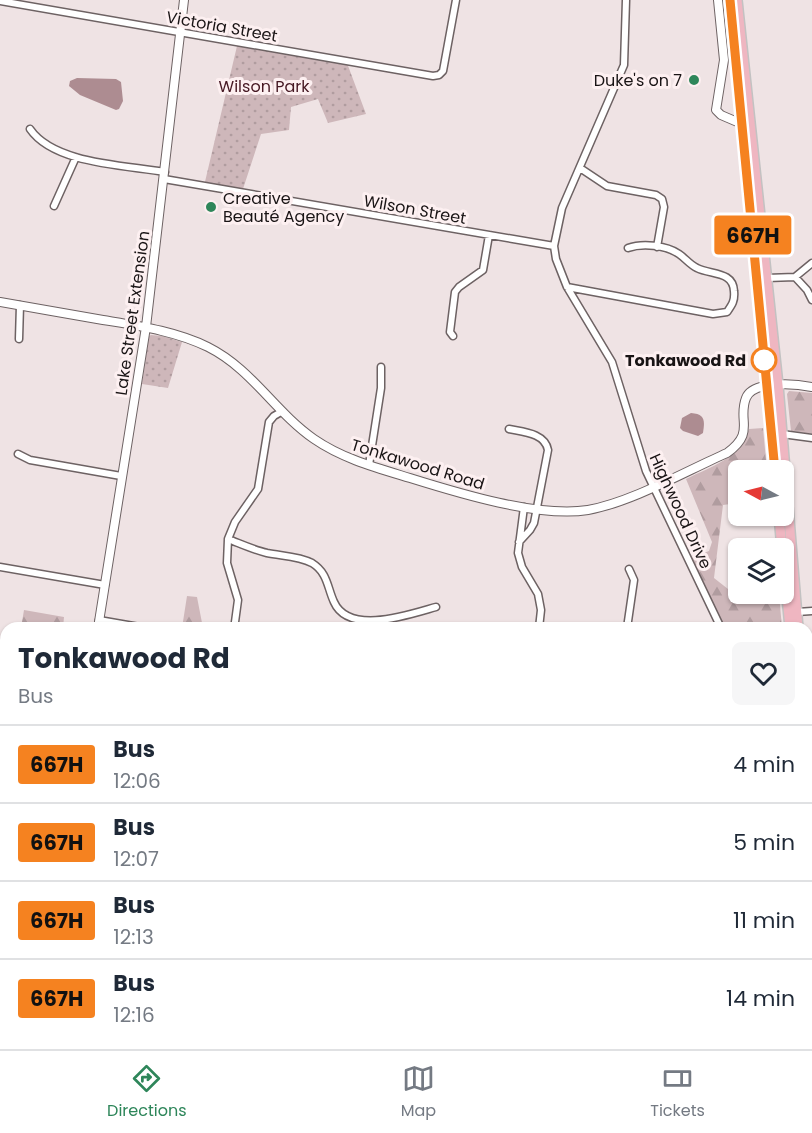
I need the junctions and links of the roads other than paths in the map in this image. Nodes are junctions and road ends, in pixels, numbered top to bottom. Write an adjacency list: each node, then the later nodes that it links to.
1 (184, 0): 8 (street, Lake Street Extension)
2 (456, 0): 8 (street, Victoria Street)
3 (626, 0): 12 (street, Highwood Drive)
4 (717, 0): 9 (street)
5 (730, 0): 9 (main road)
6 (737, 0): 21 (main road)
7 (0, 1): 8 (street, Victoria Street)
8 (181, 33): 13 (street, Lake Street Extension)
9 (742, 124): 31 (main road)
10 (30, 129): 11 (street, Wilson Street)
11 (76, 157): 13 (street, Wilson Street); 14 (street)
12 (580, 168): 16 (street, Highwood Drive); 17 (street)
13 (164, 175): 15 (street, Wilson Street); 26 (street, Lake Street Extension)
14 (54, 206)
15 (489, 235): 16 (street, Wilson Street); 27 (street)
16 (554, 246): 22 (street, Highwood Drive)
17 (657, 247): 18 (street); 22 (street)
18 (628, 248)
19 (812, 263): 20 (street)
20 (795, 277): 21 (street); 23 (street)
21 (767, 278): 30 (main road)
22 (567, 287): 41 (street, Highwood Drive)
23 (812, 300)
24 (0, 302): 25 (street, Tonkawood Road)
25 (20, 305): 26 (street, Tonkawood Road); 28 (street)
26 (146, 327): 33 (street, Tonkawood Road); 40 (street, Lake Street Extension)
27 (453, 336)
28 (19, 339)
29 (381, 367): 39 (street)
30 (778, 385): 31 (street); 32 (street); 35 (main road)
31 (766, 386): 38 (main road); 41 (street, Tonkawood Road)
32 (812, 387)
33 (281, 412): 39 (street, Tonkawood Road); 44 (street)
34 (509, 429): 43 (street)
35 (782, 434): 36 (street); 52 (main road)
36 (812, 438)
37 (18, 454): 40 (street)
38 (774, 460)
39 (369, 465): 42 (street, Tonkawood Road)
40 (121, 476): 48 (street, Lake Street Extension)
41 (653, 486): 43 (street, Tonkawood Road); 58 (street, Highwood Drive)
42 (524, 507): 43 (street, Tonkawood Road); 45 (street)
43 (538, 508): 45 (street)
44 (228, 539): 53 (street); 55 (street)
45 (519, 542): 56 (street)
46 (0, 567): 48 (street)
47 (629, 568): 57 (street)
48 (105, 585): 54 (street, Lake Street Extension)
49 (788, 604): 59 (main road)
50 (436, 607): 53 (street)
51 (812, 611): 52 (street)
52 (797, 612): 60 (main road)
53 (388, 620)
54 (98, 622)
55 (235, 622)
56 (540, 622)
57 (629, 622)
58 (718, 622)
59 (789, 622)
60 (798, 622)

